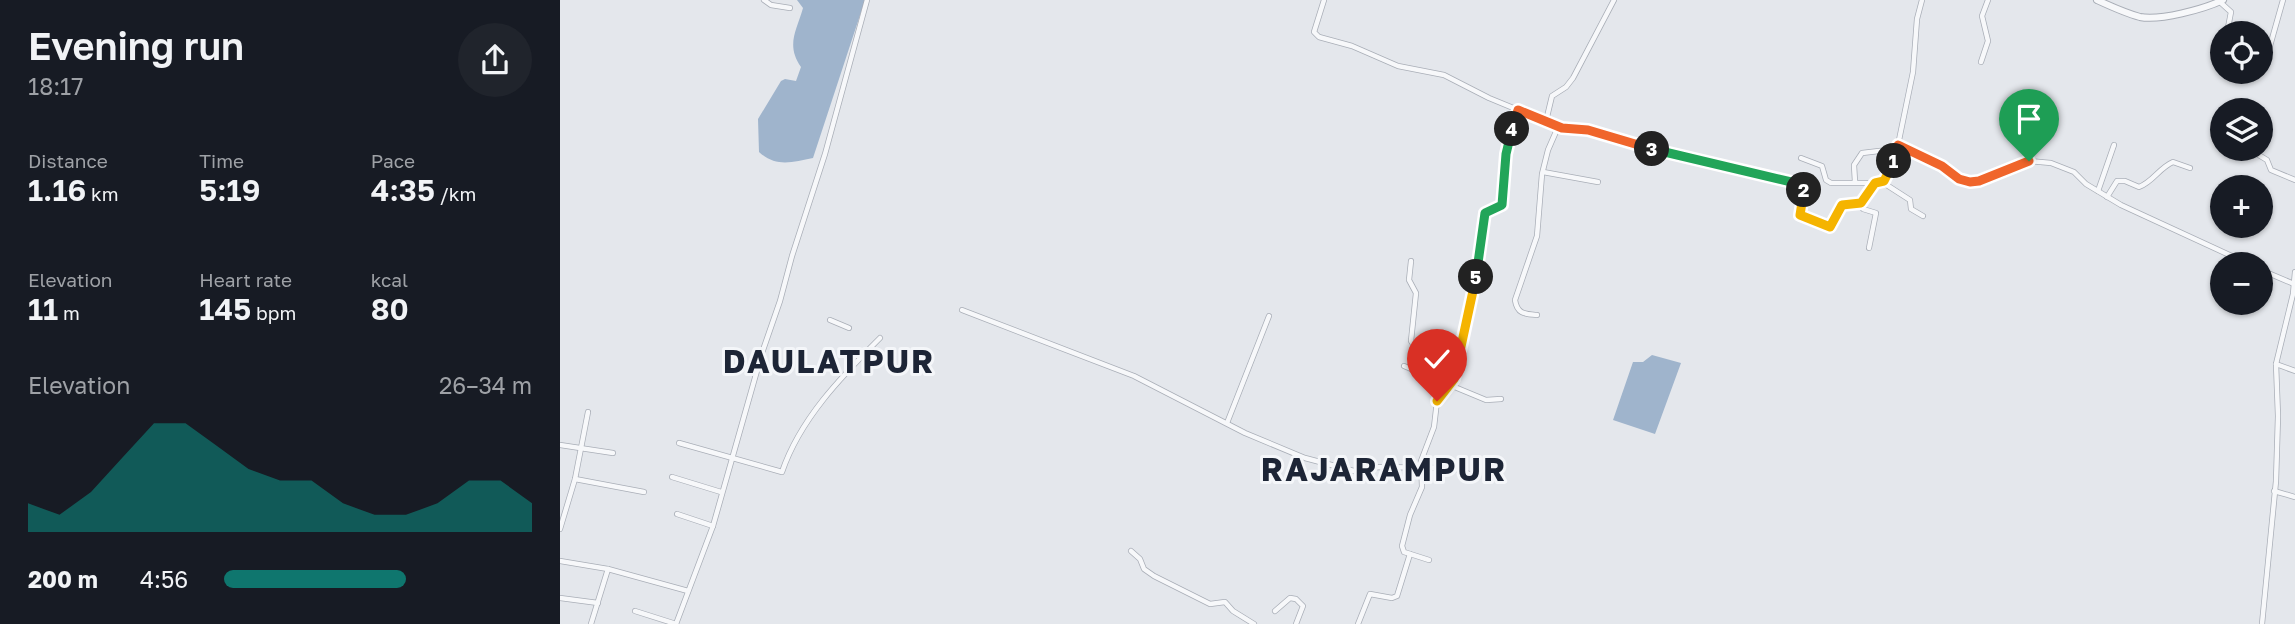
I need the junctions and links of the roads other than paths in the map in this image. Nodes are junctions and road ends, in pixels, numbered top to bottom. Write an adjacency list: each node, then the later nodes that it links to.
1 (764, 0): 10 (street)
2 (867, 0): 58 (street)
3 (1324, 0): 14 (street)
4 (1614, 0): 15 (street)
5 (1922, 0): 18 (street)
6 (1988, 0): 13 (street)
7 (2097, 0): 9 (street)
8 (2283, 0): 12 (street)
9 (2221, 1): 11 (street)
10 (790, 8)
11 (2229, 21)
12 (2273, 36)
13 (1981, 62)
14 (1518, 110): 15 (street); 50 (street)
15 (1547, 117): 16 (street)
16 (1558, 127): 22 (street); 30 (street)
17 (2114, 145): 28 (street)
18 (1897, 147): 25 (street); 26 (street); 28 (street)
19 (1801, 158): 25 (street)
20 (2268, 161): 23 (street)
21 (2190, 168): 29 (street)
22 (1543, 172): 24 (street); 39 (street)
23 (2295, 180)
24 (1598, 182)
25 (1855, 182): 27 (street)
26 (1882, 182): 27 (street); 31 (street)
27 (1875, 183): 30 (street)
28 (2098, 191): 29 (street)
29 (2107, 197): 33 (street)
30 (1858, 204): 32 (street)
31 (1923, 216)
32 (1869, 248)
33 (2224, 252)
34 (1411, 261): 48 (street)
35 (2295, 272): 37 (street)
36 (2273, 275): 37 (street)
37 (2294, 284): 41 (street)
38 (962, 310): 53 (street)
39 (1537, 315)
40 (1269, 316): 53 (street)
41 (2286, 316): 42 (street); 46 (street)
42 (2295, 319)
43 (830, 320): 44 (street)
44 (849, 328)
45 (880, 338): 58 (street)
46 (2276, 365): 49 (street); 63 (street)
47 (1404, 366): 48 (street)
48 (1412, 370): 50 (street)
49 (2295, 371)
50 (1449, 386): 51 (street); 59 (street)
51 (1501, 399)
52 (588, 412): 56 (street)
53 (1227, 423): 59 (street)
54 (679, 443): 58 (street)
55 (560, 444): 56 (street)
56 (581, 446): 57 (street); 62 (street)
57 (613, 453)
58 (731, 458): 65 (street)
59 (1421, 468): 60 (street); 71 (street)
60 (1475, 476)
61 (672, 477): 65 (street)
62 (575, 479): 64 (street); 68 (street)
63 (2274, 491): 66 (street); 85 (street)
64 (643, 492)
65 (721, 492): 69 (street)
66 (2295, 497)
67 (677, 514): 69 (street)
68 (561, 525)
69 (713, 526): 75 (street)
70 (1131, 551): 83 (street)
71 (1410, 554): 72 (street); 80 (street)
72 (1429, 559)
73 (560, 562): 74 (street)
74 (608, 569): 75 (street); 77 (street)
75 (688, 591): 82 (street)
76 (560, 598): 77 (street)
77 (598, 603): 81 (street)
78 (635, 611): 82 (street)
79 (1275, 611): 84 (street)
80 (1361, 623)
81 (591, 624)
82 (676, 624)
83 (1254, 624)
84 (1296, 624)
85 (2262, 624)

